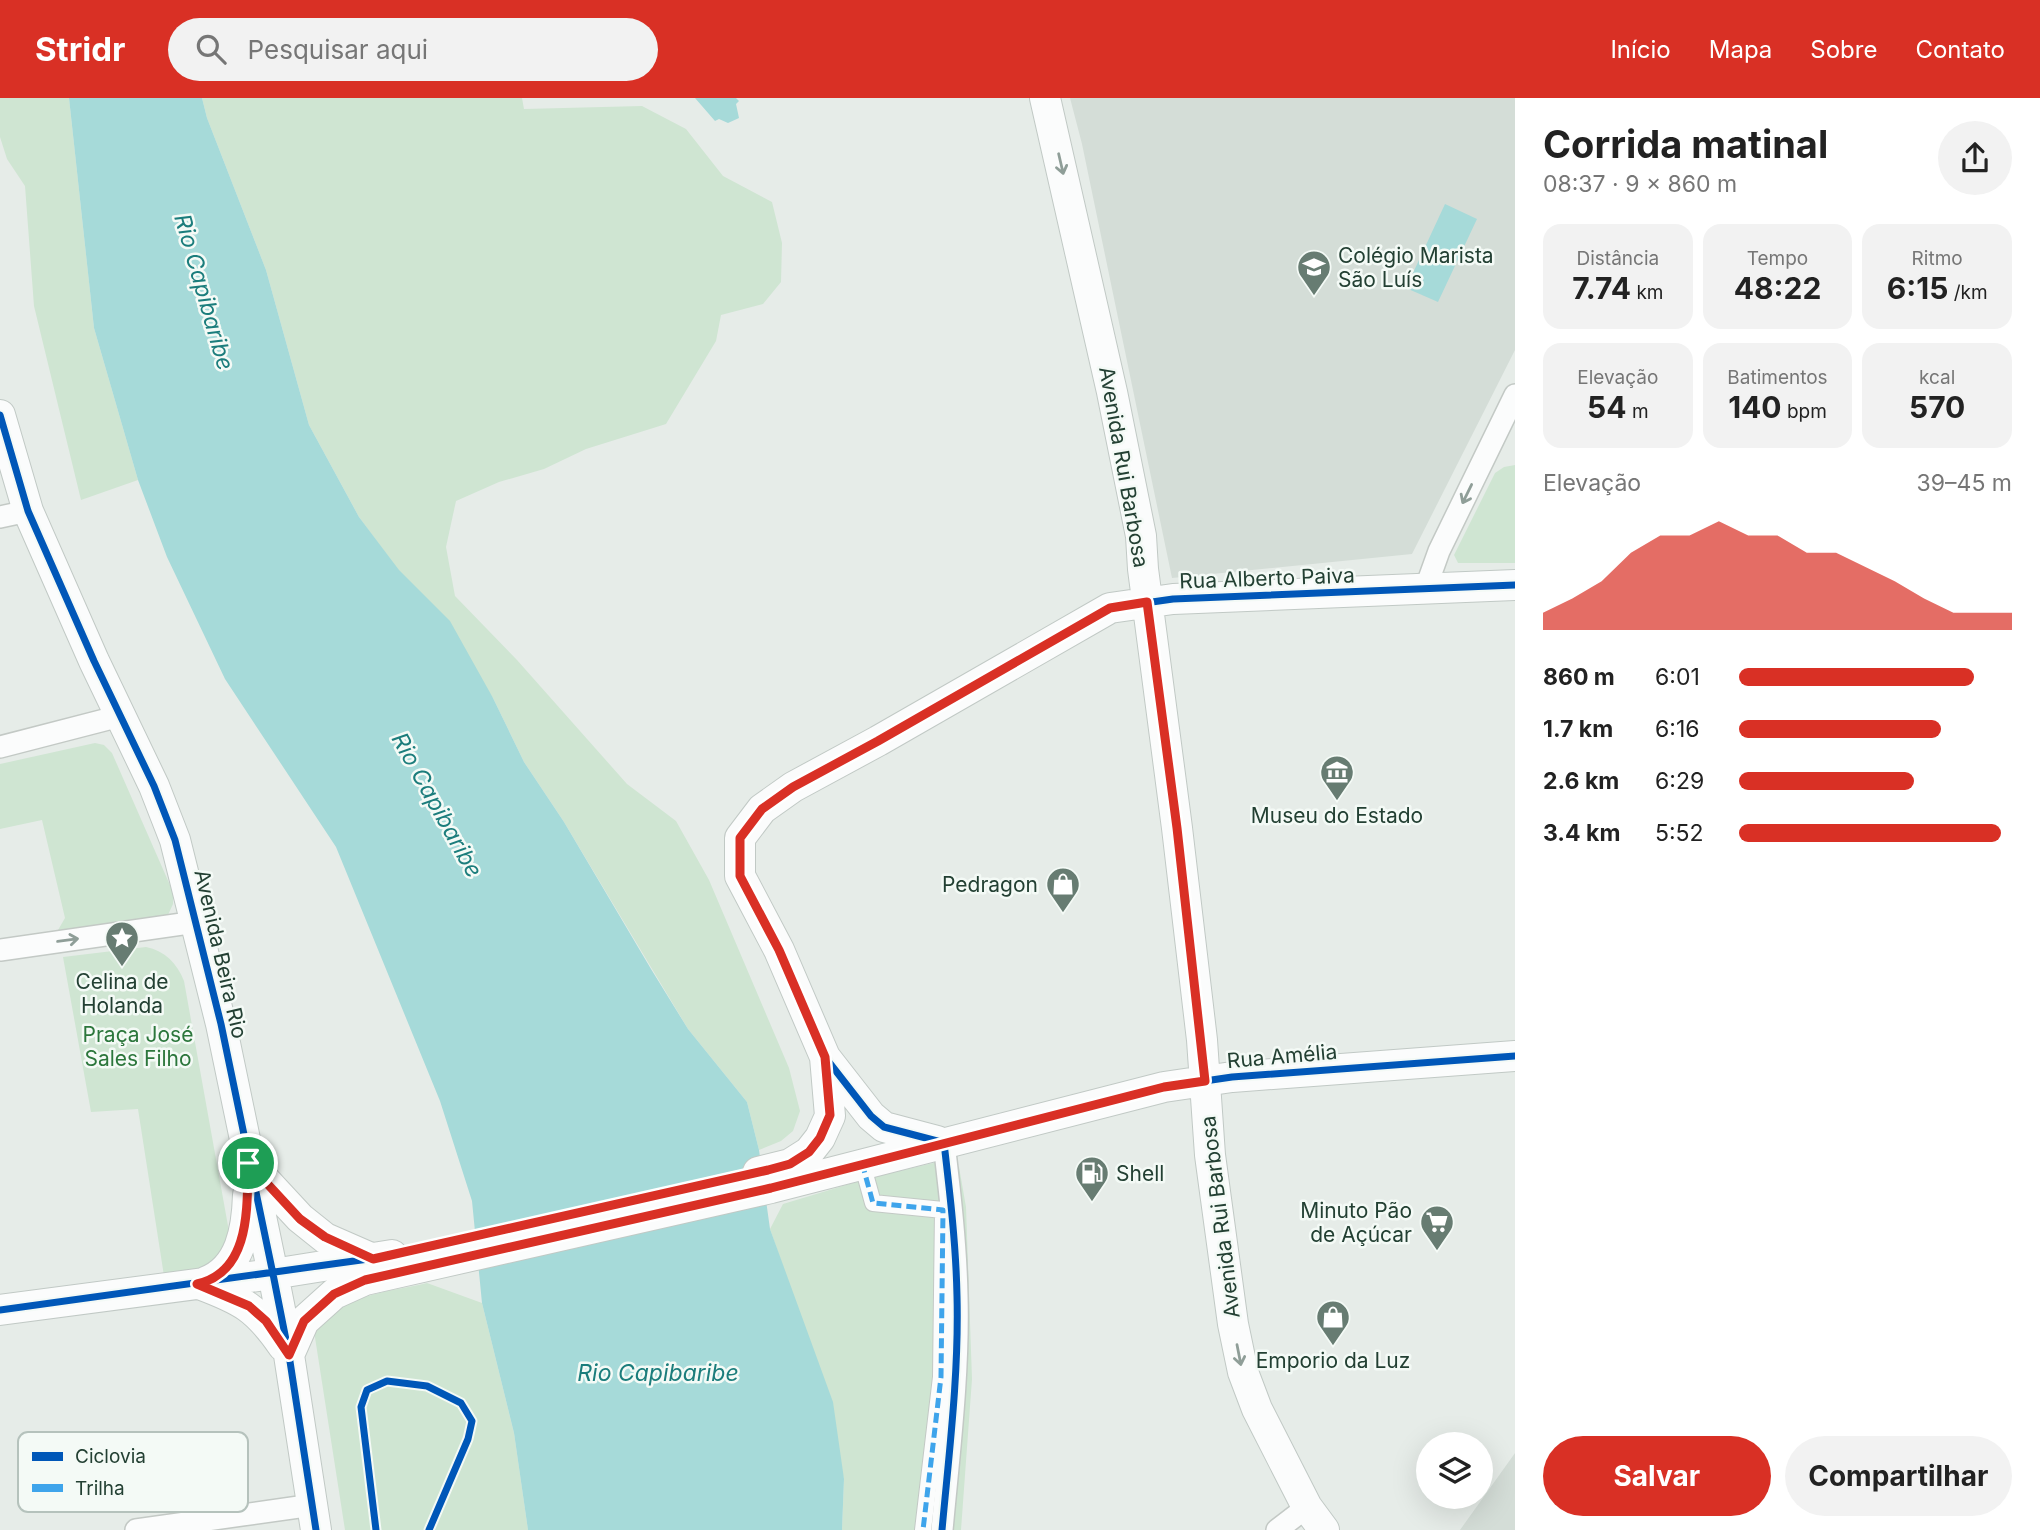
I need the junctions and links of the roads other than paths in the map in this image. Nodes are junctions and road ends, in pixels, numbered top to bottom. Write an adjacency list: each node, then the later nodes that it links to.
1 (1045, 98): 8 (main road, Avenida Rui Barbosa, one-way to 8)
2 (1515, 395): 4 (street)
3 (0, 415): 5 (main road, Avenida Beira Rio)
4 (1506, 437): 7 (street, one-way to 7)
5 (14, 514): 9 (main road, Avenida Beira Rio)
6 (1515, 586): 7 (main road, Rua Alberto Paiva)
7 (1424, 590): 8 (main road, Rua Alberto Paiva)
8 (1147, 602): 14 (main road, Rua Alberto Paiva); 15 (main road, Avenida Rui Barbosa)
9 (120, 716): 10 (street); 11 (main road, Avenida Beira Rio)
10 (0, 747)
11 (196, 922): 12 (street, one-way to 11); 17 (main road, Avenida Beira Rio)
12 (0, 950)
13 (1515, 1056): 15 (main road, Rua Amélia)
14 (825, 1057): 16 (main road, Rua Alberto Paiva); 19 (main road, Rua Alberto Paiva)
15 (1205, 1081): 16 (main road, Rua Amélia); 26 (main road, Avenida Rui Barbosa, one-way to 26)
16 (944, 1143): 18 (main road, Rua Amélia); 29 (street)
17 (248, 1163): 20 (main road); 21 (main road, Avenida Beira Rio); 22 (main road)
18 (862, 1163): 19 (main road, Rua Amélia); 28 (street)
19 (770, 1179): 20 (main road)
20 (380, 1264): 21 (main road); 24 (main road)
21 (273, 1274): 22 (main road); 24 (main road, Avenida Beira Rio)
22 (197, 1284): 23 (main road); 24 (main road)
23 (0, 1310)
24 (289, 1355): 25 (main road, Avenida Beira Rio)
25 (315, 1518): 27 (street)
26 (1316, 1519): 30 (street)
27 (136, 1530)
28 (923, 1530)
29 (942, 1530)
30 (1278, 1530)

